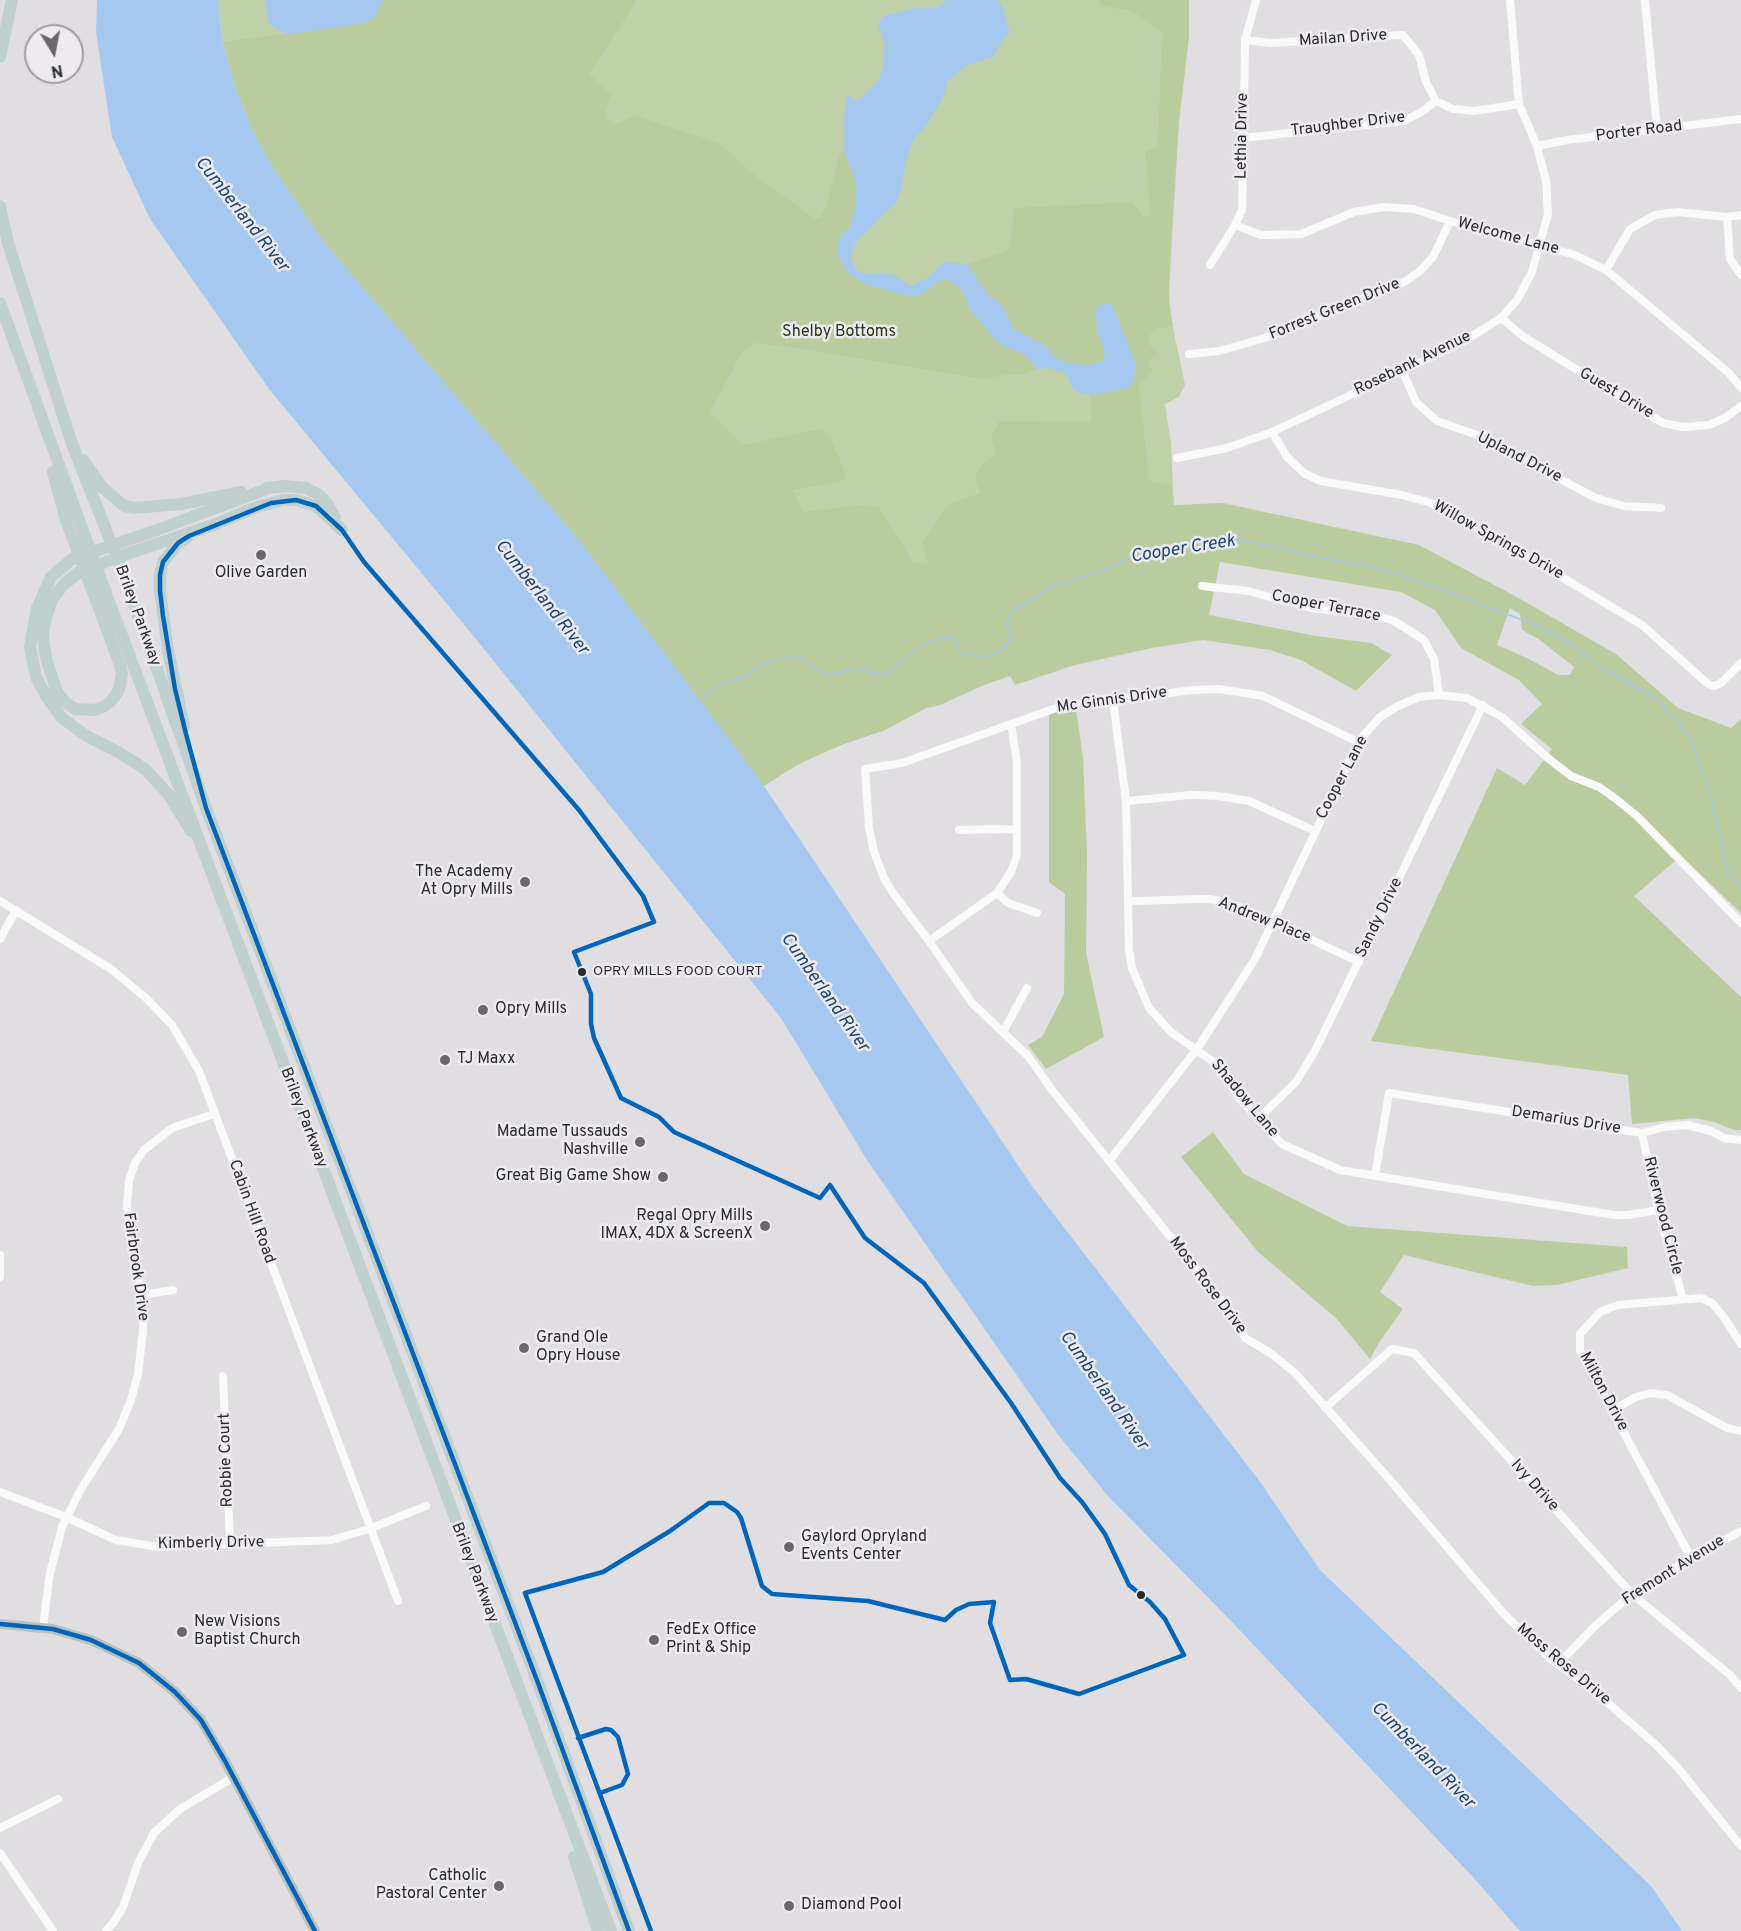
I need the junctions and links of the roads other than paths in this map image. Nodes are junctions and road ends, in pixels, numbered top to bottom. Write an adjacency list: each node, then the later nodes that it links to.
1 (12, 0): 6 (highway)
2 (1256, 0): 5 (street, Lethia Drive)
3 (1510, 0): 8 (street, Rosebank Avenue)
4 (1645, 0): 10 (street)
5 (1245, 40): 7 (street, Mailan Drive); 11 (street, Lethia Drive)
6 (0, 57)
7 (1436, 101): 8 (street); 11 (street, Traughber Drive)
8 (1519, 104): 12 (street, Rosebank Avenue)
9 (1741, 119): 10 (street, Porter Road)
10 (1657, 130): 12 (street, Porter Road)
11 (1243, 138): 17 (street, Lethia Drive)
12 (1537, 146): 18 (street, Rosebank Avenue)
13 (0, 206): 29 (highway, Briley Parkway)
14 (1741, 215): 15 (street)
15 (1727, 217): 20 (street); 21 (street)
16 (1450, 221): 17 (street, Welcome Lane); 18 (street, Welcome Lane); 24 (street, Forrest Green Drive)
17 (1235, 225): 19 (street, Lethia Drive)
18 (1541, 246): 20 (street, Welcome Lane); 23 (street, Rosebank Avenue)
19 (1210, 265)
20 (1606, 270): 26 (street, Welcome Lane)
21 (1741, 275)
22 (0, 303): 36 (highway)
23 (1501, 318): 25 (street, Rosebank Avenue); 27 (street, Guest Drive)
24 (1189, 354)
25 (1402, 370): 28 (street, Rosebank Avenue); 34 (street, Upland Drive)
26 (1741, 388)
27 (1741, 406)
28 (1272, 432): 30 (street, Rosebank Avenue); 38 (street, Willow Springs Drive)
29 (72, 444): 31 (highway); 46 (highway, Briley Parkway)
30 (1177, 458)
31 (273, 487): 32 (highway); 50 (highway)
32 (297, 487): 33 (highway); 33 (highway)
33 (296, 500): 35 (highway)
34 (1661, 508)
35 (213, 525): 36 (highway); 46 (highway)
36 (95, 581): 50 (highway, Briley Parkway)
37 (1202, 586): 39 (street, Cooper Terrace)
38 (1741, 663)
39 (1439, 695): 41 (street, Cooper Lane); 43 (street, Cooper Lane)
40 (1113, 700): 42 (street, Mc Ginnis Drive); 43 (street, Mc Ginnis Drive); 45 (street, Shadow Lane)
41 (1482, 705): 57 (street, Cooper Lane); 60 (street, Sandy Drive)
42 (1011, 724): 44 (street, Mc Ginnis Drive); 47 (street)
43 (1358, 742): 49 (street, Cooper Lane)
44 (865, 769): 59 (street, Moss Rose Drive)
45 (1126, 801): 49 (street); 53 (street, Shadow Lane)
46 (206, 808): 98 (highway, Briley Parkway)
47 (1016, 829): 48 (street); 51 (street)
48 (958, 830)
49 (1315, 831): 56 (street, Cooper Lane)
50 (203, 848): 94 (highway, Briley Parkway)
51 (997, 893): 55 (street); 59 (street)
52 (0, 901): 54 (street, Cabin Hill Road)
53 (1128, 901): 56 (street, Andrew Place); 63 (street, Shadow Lane)
54 (16, 910): 58 (street); 64 (street, Cabin Hill Road)
55 (1037, 913)
56 (1272, 921): 60 (street, Andrew Place); 63 (street, Cooper Lane)
57 (1741, 923)
58 (0, 939)
59 (929, 941): 62 (street, Moss Rose Drive)
60 (1359, 962): 65 (street, Sandy Drive)
61 (1027, 988): 62 (street)
62 (1003, 1032): 68 (street, Moss Rose Drive)
63 (1197, 1049): 65 (street, Shadow Lane); 68 (street, Cooper Lane)
64 (214, 1114): 74 (street, Fairbrook Drive); 84 (street, Cabin Hill Road)
65 (1259, 1118): 69 (street, Shadow Lane)
66 (1642, 1134): 67 (street, Demarius Drive); 69 (street, Demarius Drive); 70 (street, Riverwood Circle)
67 (1741, 1140)
68 (1109, 1161): 78 (street, Moss Rose Drive)
69 (1375, 1176): 70 (street, Shadow Lane)
70 (1658, 1210): 75 (street, Riverwood Circle)
71 (0, 1255): 72 (street)
72 (0, 1277)
73 (173, 1290): 74 (street)
74 (142, 1295): 83 (street, Fairbrook Drive)
75 (1683, 1299): 76 (street, Milton Drive); 79 (street, Milton Drive)
76 (1741, 1344)
77 (223, 1376): 86 (street, Robbie Court)
78 (1325, 1408): 88 (street, Ivy Drive); 92 (street, Moss Rose Drive)
79 (1613, 1410): 80 (street); 87 (street, Milton Drive)
80 (1741, 1431)
81 (0, 1492): 83 (street, Kimberly Drive)
82 (426, 1506): 84 (street, Kimberly Drive)
83 (66, 1517): 86 (street, Kimberly Drive); 91 (street, Fairbrook Drive)
84 (369, 1529): 86 (street, Kimberly Drive); 89 (street, Cabin Hill Road)
85 (1741, 1531): 87 (street, Fremont Avenue)
86 (230, 1544)
87 (1691, 1558): 88 (street, Fremont Avenue)
88 (1632, 1594): 92 (street, Fremont Avenue); 93 (street, Ivy Drive)
89 (398, 1601)
90 (0, 1624): 91 (main road)
91 (43, 1627): 95 (main road)
92 (1558, 1665): 99 (street, Moss Rose Drive)
93 (1741, 1688)
94 (526, 1711): 104 (highway); 105 (highway, Briley Parkway)
95 (234, 1777): 102 (street); 103 (main road)
96 (58, 1799): 97 (street)
97 (0, 1828)
98 (596, 1838): 106 (highway, Briley Parkway); 107 (highway)
99 (1741, 1846)
100 (0, 1853): 101 (street)
101 (53, 1931)
102 (106, 1931)
103 (315, 1931)
104 (598, 1931)
105 (611, 1931)
106 (629, 1931)
107 (636, 1931)

